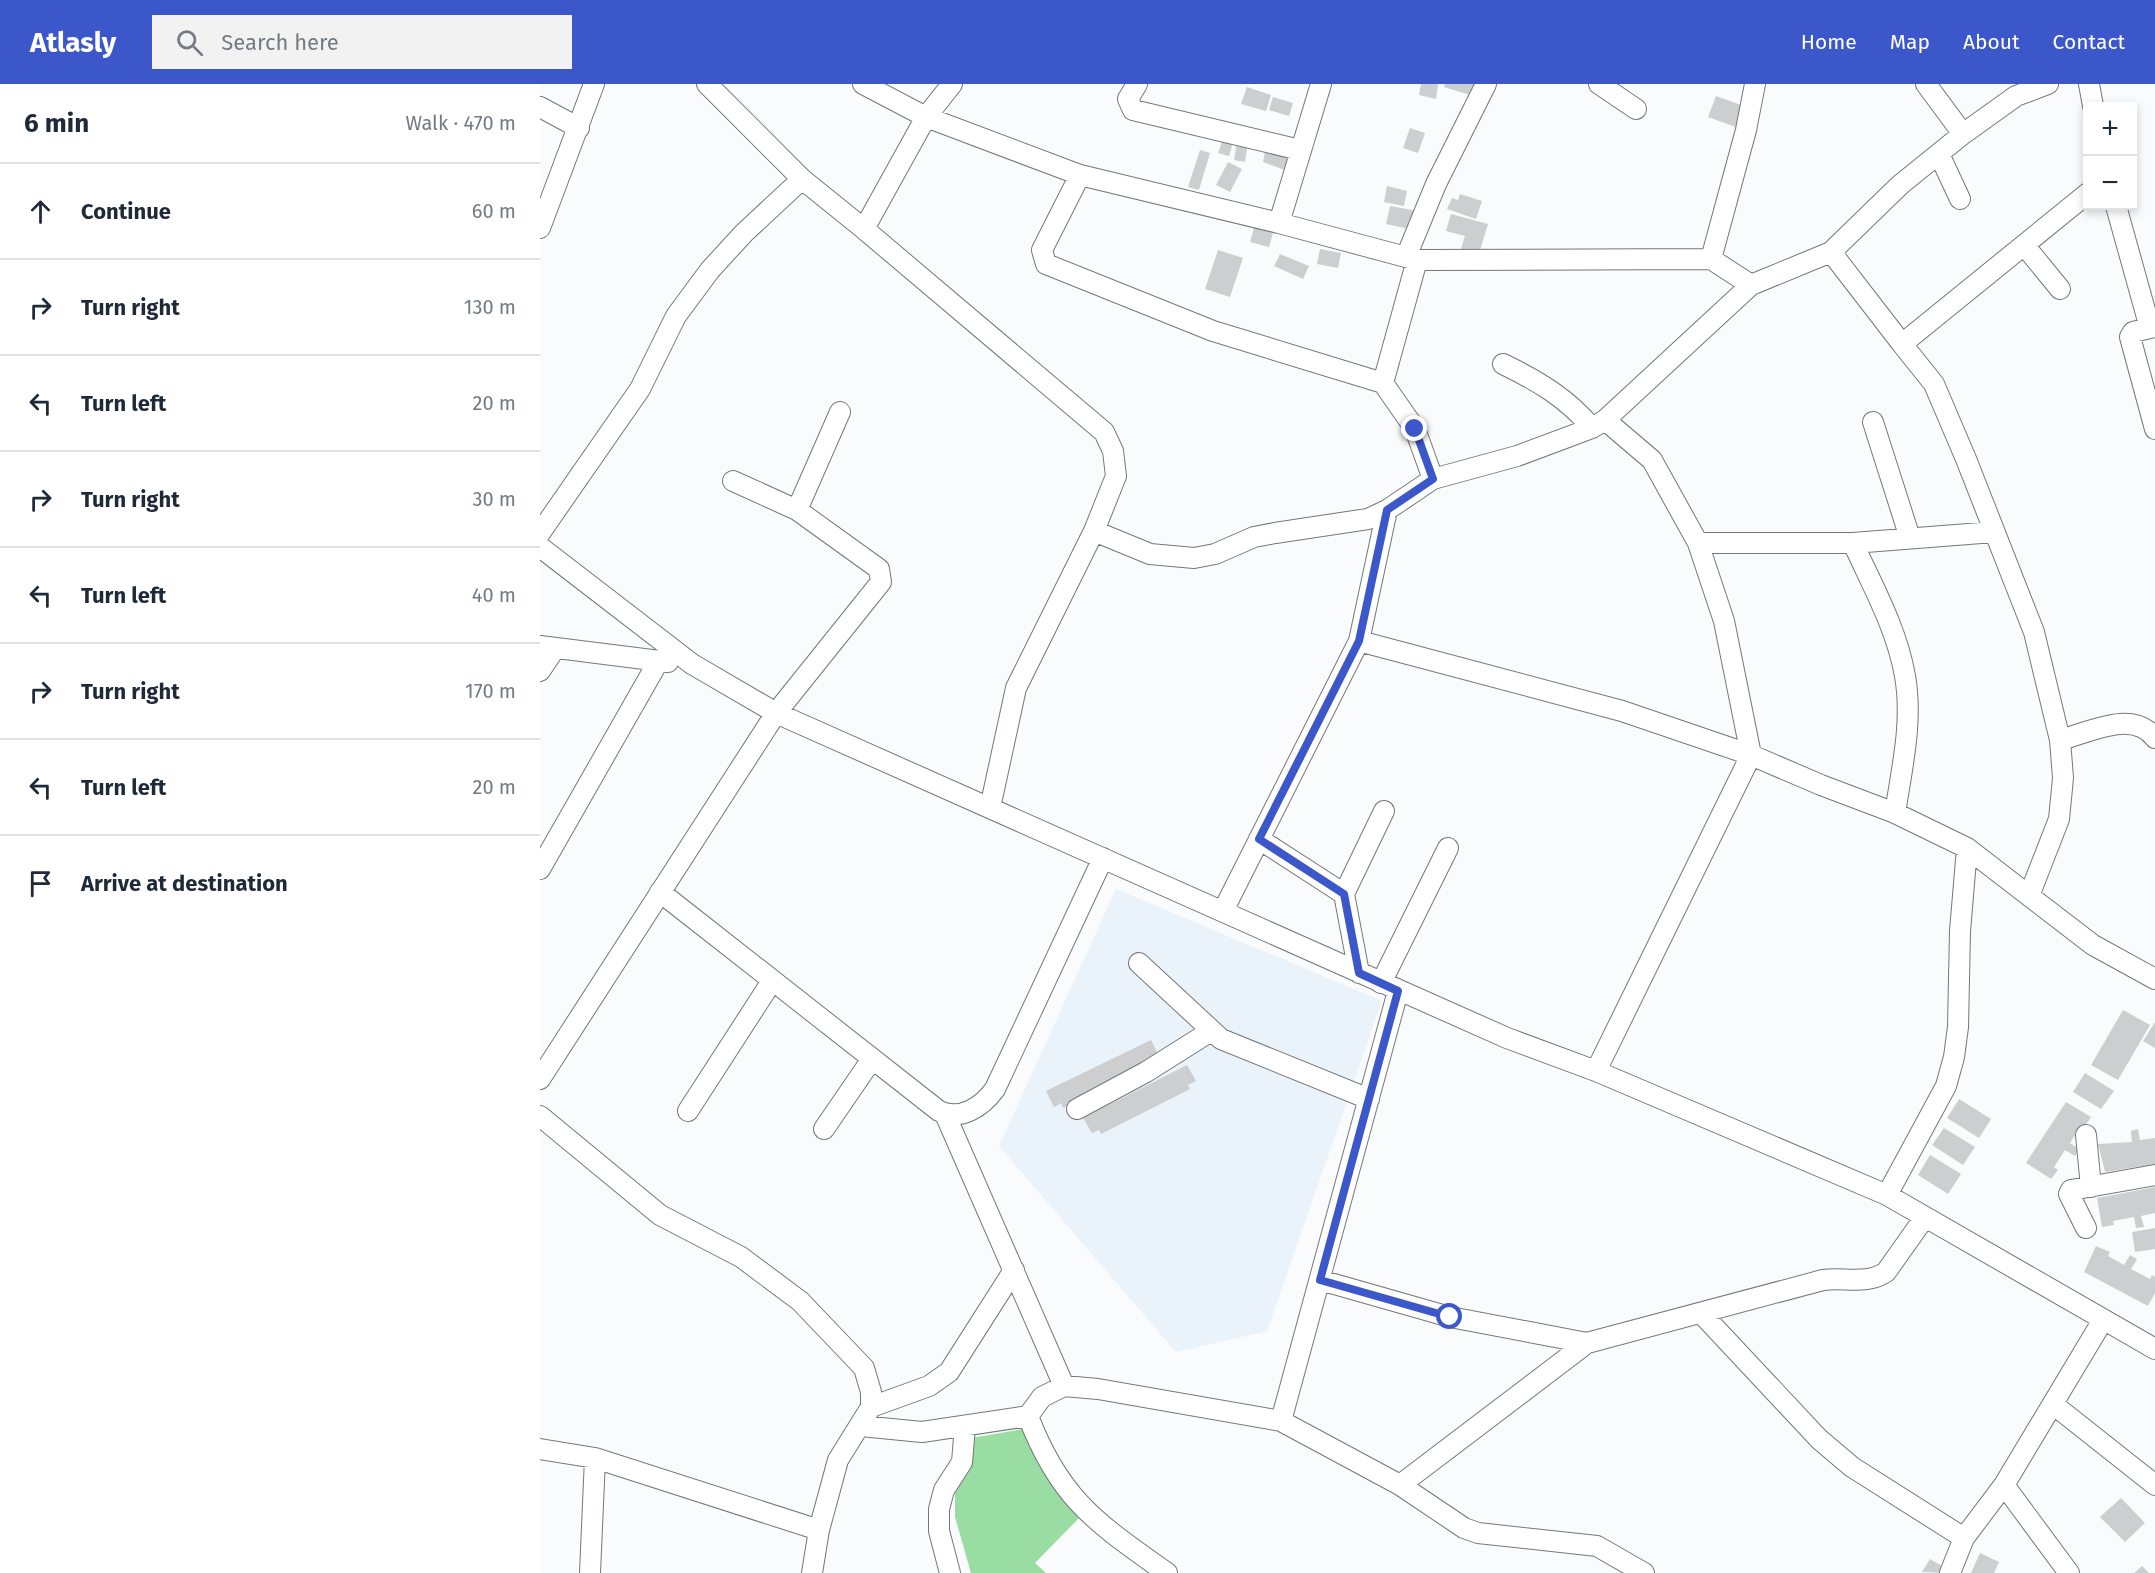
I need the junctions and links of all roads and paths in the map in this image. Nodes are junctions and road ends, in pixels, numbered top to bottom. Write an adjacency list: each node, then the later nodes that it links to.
1 (594, 84): 17 (street)
2 (863, 84): 16 (street)
3 (952, 84): 16 (street)
4 (1137, 84): 19 (street)
5 (1321, 84): 19 (street)
6 (1486, 84): 31 (street)
7 (1599, 84): 15 (street)
8 (1755, 84): 32 (street)
9 (1926, 84): 18 (street)
10 (2048, 84): 18 (street)
11 (2089, 84): 13 (street)
12 (712, 86): 22 (street)
13 (2092, 102)
14 (540, 107): 17 (street)
15 (1636, 109)
16 (926, 117): 21 (street); 28 (street)
17 (579, 128): 27 (street)
18 (1963, 134): 20 (street)
19 (1300, 150): 26 (street)
20 (1939, 154): 24 (street); 30 (street)
21 (1080, 175): 26 (street); 38 (street)
22 (802, 179): 28 (street); 49 (street)
23 (2083, 197): 29 (street)
24 (1960, 199)
25 (2117, 210): 35 (street)
26 (1279, 223): 31 (street)
27 (540, 228)
28 (864, 229): 47 (street)
29 (2024, 245): 34 (street); 36 (street)
30 (1831, 252): 33 (street); 36 (street)
31 (1412, 259): 32 (street); 38 (street)
32 (1711, 259): 33 (street)
33 (1751, 285): 41 (street)
34 (2060, 289)
35 (2152, 327): 42 (street)
36 (1902, 344): 48 (street)
37 (1503, 364): 41 (street)
38 (1383, 383): 43 (street)
39 (840, 412): 45 (street)
40 (1873, 422): 50 (street)
41 (1599, 424): 43 (street); 51 (street)
42 (2155, 429)
43 (1433, 479): 46 (street)
44 (733, 481): 45 (street)
45 (797, 510): 59 (street)
46 (1387, 510): 47 (street); 54 (street)
47 (1094, 531): 63 (street)
48 (1994, 532): 50 (street); 61 (street)
49 (540, 533)
50 (1910, 538): 52 (street)
51 (1698, 543): 52 (street); 62 (street)
52 (1853, 543): 65 (street)
53 (540, 547): 57 (street)
54 (1359, 641): 62 (street); 67 (street)
55 (547, 648): 56 (street); 58 (street)
56 (658, 662): 57 (street); 66 (street)
57 (692, 664): 59 (street)
58 (540, 671)
59 (776, 713): 63 (street); 72 (street)
60 (2155, 738): 61 (street)
61 (2060, 740): 74 (street)
62 (1751, 755): 65 (street); 83 (street)
63 (990, 808): 70 (street)
64 (1384, 811): 73 (street)
65 (1895, 813): 69 (street)
66 (548, 839): 71 (street)
67 (1259, 839): 73 (street); 75 (street)
68 (1448, 848): 80 (street)
69 (1967, 848): 74 (street); 94 (street)
70 (1103, 858): 75 (street); 88 (street)
71 (540, 869)
72 (660, 892): 79 (street); 84 (street)
73 (1344, 894): 77 (street)
74 (2029, 896): 78 (street)
75 (1223, 912): 77 (street)
76 (1139, 963): 81 (street)
77 (1359, 973): 80 (street)
78 (2155, 980)
79 (772, 981): 82 (street); 87 (street)
80 (1390, 987): 83 (street); 85 (street)
81 (1211, 1031): 85 (street); 86 (street)
82 (872, 1059): 88 (street); 90 (street)
83 (1596, 1071): 94 (street)
84 (540, 1079)
85 (1369, 1099): 98 (street)
86 (1077, 1109)
87 (688, 1111)
88 (945, 1114): 97 (street)
89 (542, 1121): 105 (street)
90 (824, 1129)
91 (2086, 1135): 93 (street)
92 (2155, 1175): 93 (street)
93 (2091, 1187): 96 (street)
94 (1887, 1195): 95 (street)
95 (1925, 1217): 99 (street); 100 (street)
96 (2086, 1228)
97 (1014, 1270): 103 (street); 105 (street)
98 (1320, 1280): 101 (street); 107 (street)
99 (1701, 1312): 101 (street); 116 (street)
100 (2103, 1320): 102 (street); 104 (street)
101 (1587, 1343): 112 (street)
102 (2155, 1349)
103 (1064, 1386): 106 (street); 107 (street)
104 (2054, 1405): 113 (street); 114 (street)
105 (871, 1407): 108 (street)
106 (1028, 1416): 109 (street); 120 (street)
107 (1281, 1422): 112 (street)
108 (861, 1426): 109 (street); 115 (street)
109 (965, 1426): 119 (street)
110 (540, 1449): 111 (street)
111 (595, 1458): 115 (street); 117 (street)
112 (1400, 1485): 121 (street)
113 (2004, 1485): 116 (street); 123 (street)
114 (2155, 1485)
115 (819, 1530): 118 (street)
116 (1964, 1538): 122 (street)
117 (590, 1573)
118 (812, 1573)
119 (950, 1573)
120 (1167, 1573)
121 (1644, 1573)
122 (1950, 1573)
123 (2069, 1573)

